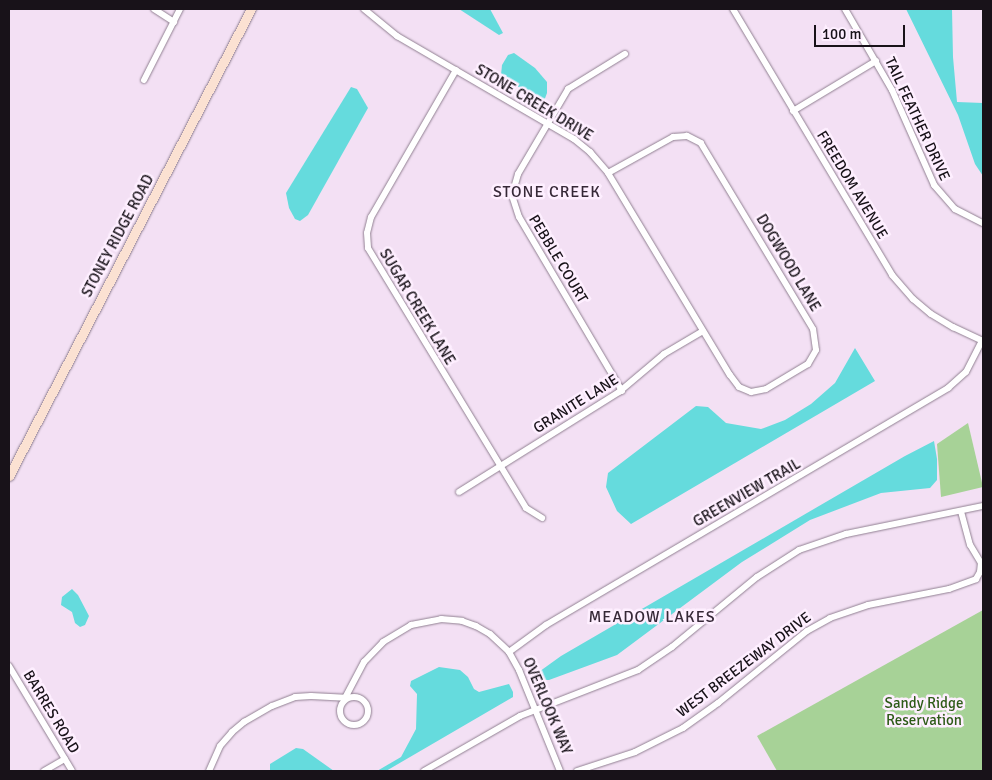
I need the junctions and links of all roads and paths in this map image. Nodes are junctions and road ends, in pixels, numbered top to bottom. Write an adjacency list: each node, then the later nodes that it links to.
1 (154, 9): 7 (street)
2 (180, 9): 7 (street)
3 (250, 9): 20 (street, STONEY RIDGE ROAD)
4 (364, 9): 10 (street, STONE CREEK DRIVE)
5 (732, 9): 12 (street, FREEDOM AVENUE)
6 (845, 9): 9 (street, TAIL FEATHER DRIVE)
7 (174, 22): 11 (street)
8 (625, 54): 13 (street, PEBBLE COURT)
9 (876, 61): 12 (street); 15 (street, TAIL FEATHER DRIVE)
10 (456, 70): 13 (street, STONE CREEK DRIVE); 19 (street, SUGAR CREEK LANE)
11 (144, 80)
12 (793, 111): 17 (street, FREEDOM AVENUE)
13 (548, 124): 14 (street, STONE CREEK DRIVE); 18 (street, PEBBLE COURT)
14 (608, 173): 16 (street, STONE CREEK DRIVE); 16 (street, DOGWOOD LANE)
15 (983, 223)
16 (703, 331): 18 (street, GRANITE LANE)
17 (983, 341): 25 (street, GREENVIEW TRAIL)
18 (622, 391): 19 (street, GRANITE LANE)
19 (500, 466): 21 (street, GRANITE LANE); 24 (street, SUGAR CREEK LANE)
20 (9, 476)
21 (459, 492)
22 (983, 506): 23 (street)
23 (961, 512): 28 (street); 35 (street, WEST BREEZEWAY DRIVE)
24 (542, 518)
25 (509, 652): 27 (street, OVERLOOK WAY); 28 (street, OVERLOOK WAY)
26 (9, 666): 29 (street, BARRES ROAD)
27 (345, 698): 27 (street, OVERLOOK WAY); 32 (street, OVERLOOK WAY)
28 (535, 710): 33 (street); 34 (street, OVERLOOK WAY)
29 (65, 759): 30 (street); 31 (street, BARRES ROAD)
30 (44, 771)
31 (72, 771)
32 (209, 771)
33 (424, 771)
34 (560, 771)
35 (577, 771)

